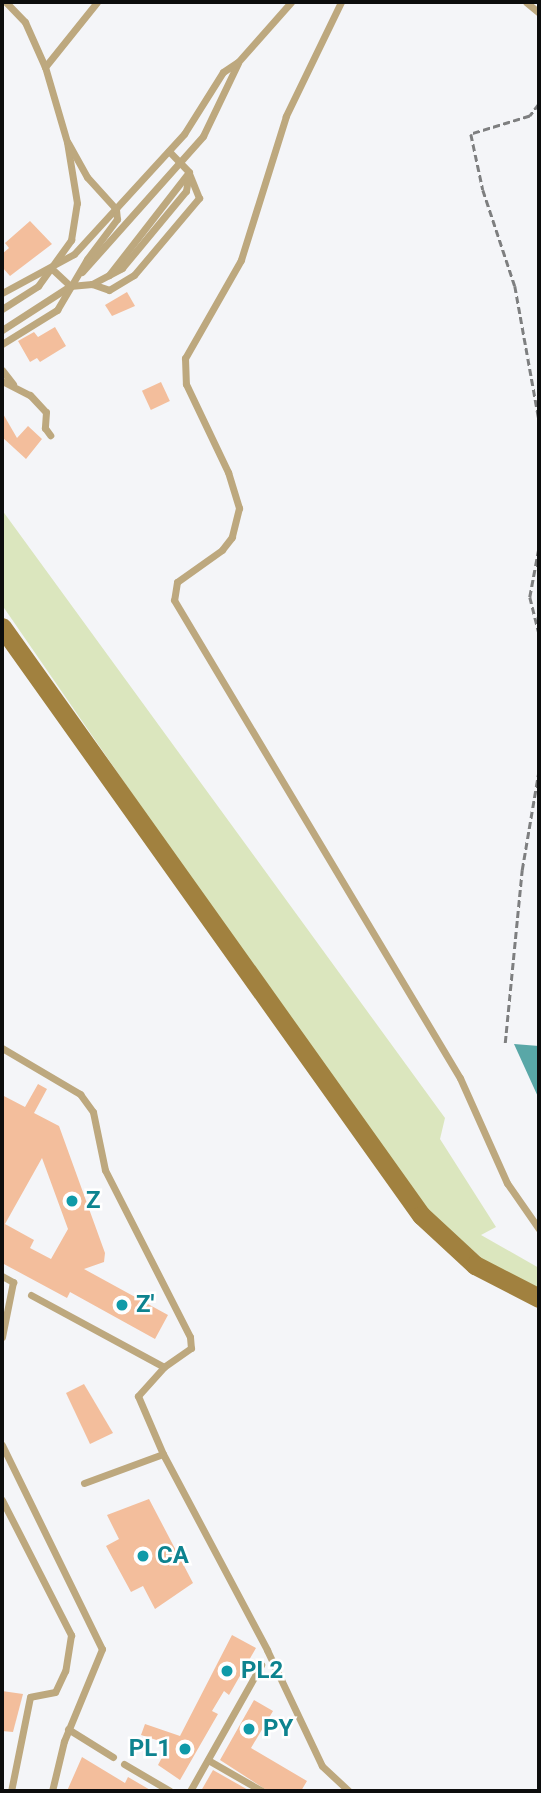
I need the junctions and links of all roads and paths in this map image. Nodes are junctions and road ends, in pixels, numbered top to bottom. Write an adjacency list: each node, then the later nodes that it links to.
1 (6, 2): 8 (lane)
2 (97, 2): 8 (lane)
3 (291, 2): 7 (lane)
4 (341, 2): 34 (lane)
5 (526, 2): 6 (lane)
6 (539, 13)
7 (238, 62): 11 (lane); 12 (lane)
8 (45, 67): 10 (lane)
9 (539, 104): 26 (path)
10 (67, 142): 14 (lane); 15 (lane)
11 (169, 151): 12 (lane); 14 (lane)
12 (181, 162): 13 (lane); 16 (lane)
13 (189, 172): 17 (lane); 17 (lane)
14 (116, 209): 15 (lane); 16 (lane)
15 (51, 268): 18 (lane); 19 (lane); 20 (lane)
16 (81, 272): 18 (lane)
17 (92, 285): 18 (lane)
18 (70, 286): 21 (lane); 22 (lane)
19 (2, 293)
20 (2, 309)
21 (2, 330)
22 (2, 344)
23 (2, 370): 25 (lane)
24 (2, 381): 25 (lane)
25 (14, 384): 27 (lane)
26 (539, 420)
27 (50, 435)
28 (539, 549): 30 (path)
29 (2, 627): 37 (main road)
30 (539, 633)
31 (539, 769): 32 (path)
32 (505, 1043)
33 (2, 1048): 39 (lane)
34 (539, 1229)
35 (2, 1276): 38 (lane)
36 (31, 1295): 39 (lane)
37 (539, 1298)
38 (2, 1337)
39 (164, 1367): 41 (lane)
40 (2, 1445): 45 (lane)
41 (163, 1454): 42 (lane); 55 (lane)
42 (84, 1482)
43 (2, 1500): 50 (lane)
44 (261, 1665): 47 (lane)
45 (68, 1729): 46 (lane); 51 (lane)
46 (113, 1757)
47 (208, 1760): 53 (lane); 54 (lane)
48 (124, 1764): 49 (lane)
49 (161, 1789): 52 (lane)
50 (11, 1791)
51 (52, 1791)
52 (170, 1791)
53 (190, 1791)
54 (261, 1791)
55 (349, 1791)

